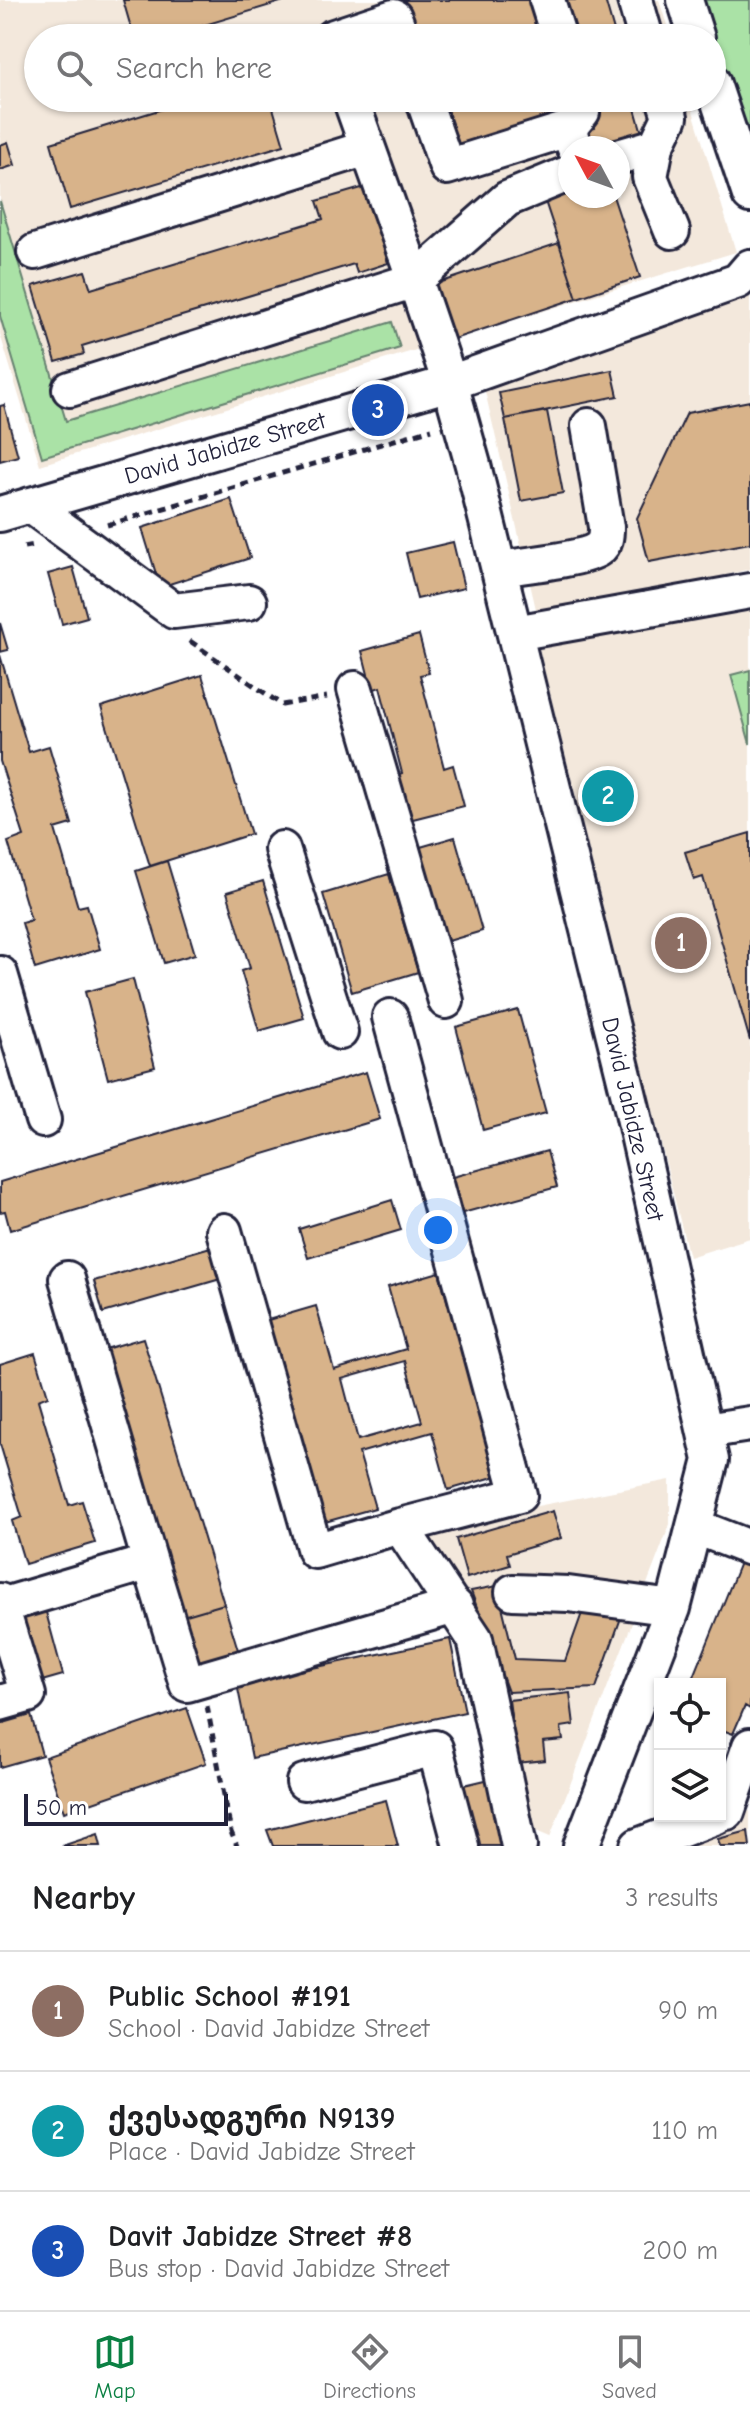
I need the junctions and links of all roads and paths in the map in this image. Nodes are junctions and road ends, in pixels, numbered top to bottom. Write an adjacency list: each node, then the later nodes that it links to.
1 (547, 0): 6 (street)
2 (635, 0): 7 (street)
3 (685, 0): 8 (street)
4 (395, 18): 5 (street)
5 (376, 24)
6 (555, 24)
7 (642, 24)
8 (693, 24)
9 (355, 112): 15 (street)
10 (428, 112): 13 (street)
11 (668, 112): 14 (street)
12 (722, 112): 18 (street)
13 (574, 125)
14 (656, 146): 16 (street); 19 (street)
15 (367, 148): 20 (street); 22 (street)
16 (630, 154)
17 (558, 178): 22 (street)
18 (750, 195)
19 (672, 231)
20 (35, 252)
21 (750, 267): 23 (street, David Jabidze Street)
22 (415, 280): 23 (street); 24 (street)
23 (450, 383): 25 (street, David Jabidze Street); 27 (street, David Jabidze Street)
24 (70, 389)
25 (462, 421): 28 (path); 29 (street, David Jabidze Street)
26 (589, 426): 29 (street)
27 (15, 510): 28 (street)
28 (71, 536): 31 (street)
29 (499, 569): 32 (street, David Jabidze Street)
30 (750, 591): 32 (street)
31 (249, 602)
32 (515, 633): 44 (street, David Jabidze Street)
33 (339, 694): 34 (path); 37 (street)
34 (282, 705)
35 (282, 849): 39 (street)
36 (0, 974): 40 (street)
37 (446, 1001)
38 (390, 1017): 45 (street)
39 (340, 1032)
40 (43, 1120)
41 (224, 1231): 45 (street)
42 (67, 1279): 48 (street)
43 (750, 1424): 44 (street)
44 (705, 1431): 46 (street, David Jabidze Street)
45 (400, 1526): 51 (street)
46 (694, 1526): 47 (street); 52 (street, David Jabidze Street)
47 (750, 1548)
48 (150, 1562): 50 (street); 53 (street)
49 (513, 1592): 52 (street)
50 (1, 1604): 54 (street)
51 (455, 1606): 53 (street); 60 (street)
52 (673, 1608): 61 (street, David Jabidze Street)
53 (202, 1680): 58 (path)
54 (0, 1703)
55 (750, 1746): 57 (street)
56 (304, 1782): 59 (street)
57 (734, 1814): 62 (street)
58 (237, 1846)
59 (461, 1846)
60 (519, 1846)
61 (581, 1846)
62 (638, 1846)

